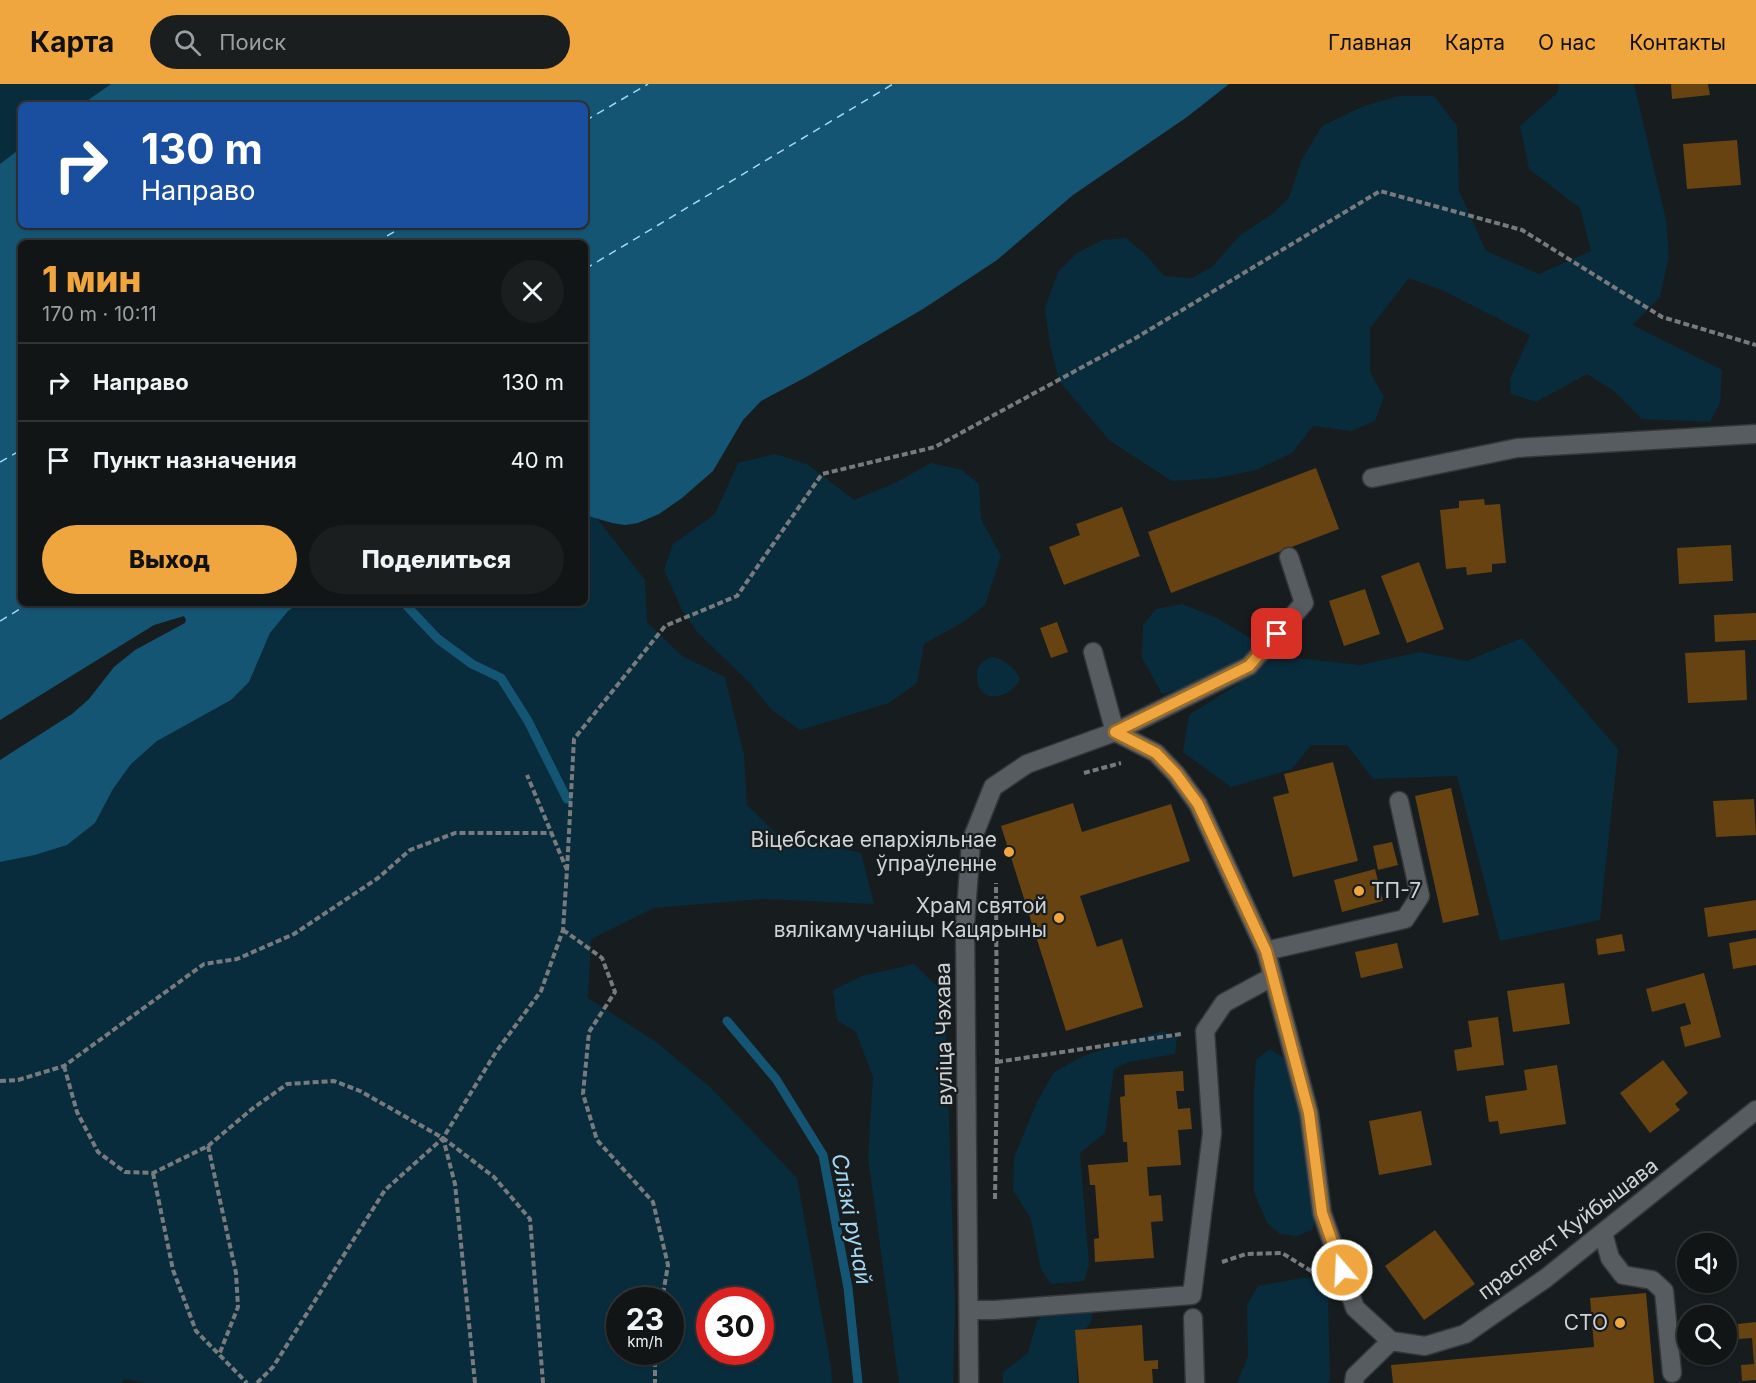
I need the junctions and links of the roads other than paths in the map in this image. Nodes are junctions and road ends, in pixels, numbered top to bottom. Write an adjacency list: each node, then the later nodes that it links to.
1 (1756, 434): 2 (street)
2 (1372, 478)
3 (1289, 557): 5 (street, вуліца Чэхава)
4 (1094, 652): 5 (street)
5 (1115, 732): 7 (street); 11 (street, вуліца Чэхава)
6 (1399, 801): 7 (street)
7 (1266, 951): 8 (street)
8 (1272, 977): 11 (street); 13 (street)
9 (1756, 1110): 10 (street, праспект Куйбышава)
10 (1603, 1233): 13 (street, праспект Куйбышава); 14 (street)
11 (969, 1310): 15 (street, вуліца Чэхава)
12 (1193, 1318): 16 (street)
13 (1391, 1341): 17 (street)
14 (1672, 1373)
15 (969, 1383)
16 (1195, 1383)
17 (1354, 1383)

